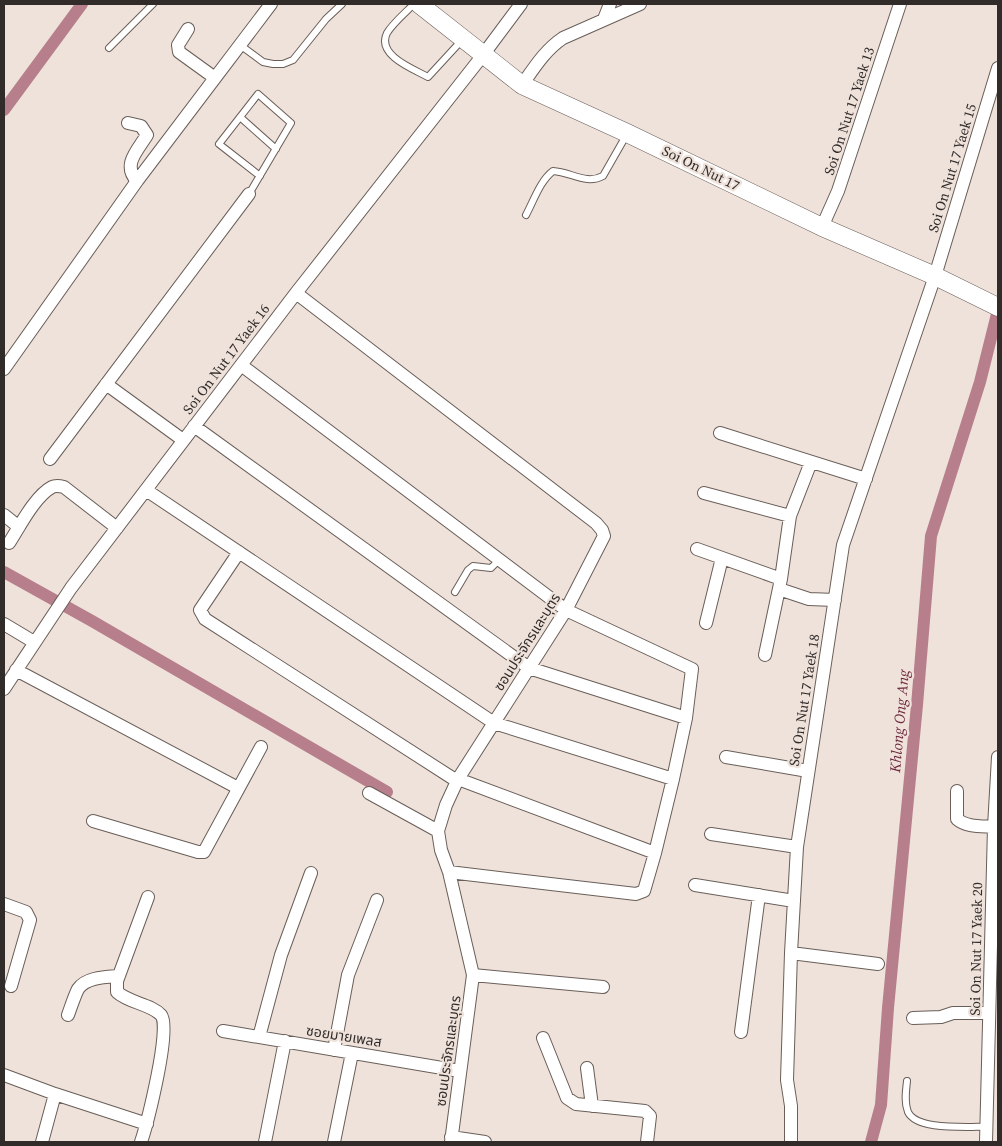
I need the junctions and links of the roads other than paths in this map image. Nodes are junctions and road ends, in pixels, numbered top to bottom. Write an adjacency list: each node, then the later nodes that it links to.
1 (153, 4): 14 (lane)
2 (271, 4): 13 (street)
3 (342, 4): 13 (lane)
4 (414, 4): 12 (lane)
5 (419, 4): 12 (street, Soi On Nut 17)
6 (520, 4): 15 (street, Soi On Nut 17 Yaek 16)
7 (610, 4): 10 (street)
8 (640, 4): 10 (street)
9 (900, 4): 27 (street, Soi On Nut 17 Yaek 13)
10 (604, 19): 18 (street)
11 (188, 29): 17 (street)
12 (463, 39): 15 (street, Soi On Nut 17)
13 (240, 45): 17 (street)
14 (109, 48)
15 (483, 55): 18 (street, Soi On Nut 17); 29 (street, Soi On Nut 17 Yaek 16)
16 (998, 68): 28 (street, Soi On Nut 17 Yaek 15)
17 (215, 78): 24 (street)
18 (522, 86): 21 (street, Soi On Nut 17)
19 (240, 117): 22 (lane); 22 (lane); 23 (lane)
20 (128, 123): 24 (street)
21 (627, 133): 26 (lane); 27 (street, Soi On Nut 17)
22 (276, 149): 23 (lane)
23 (260, 176): 25 (lane)
24 (137, 181): 32 (street)
25 (249, 194): 33 (street)
26 (526, 215)
27 (822, 227): 28 (street, Soi On Nut 17)
28 (935, 276): 30 (street, Soi On Nut 17); 39 (street, Soi On Nut 17 Yaek 18)
29 (296, 293): 31 (street, Soi On Nut 17 Yaek 16); 54 (street, ซอนประจักรและบุตร)
30 (992, 304)
31 (241, 365): 34 (street, Soi On Nut 17 Yaek 16); 50 (street)
32 (4, 370)
33 (106, 384): 36 (street); 37 (street)
34 (194, 426): 36 (street, Soi On Nut 17 Yaek 16); 59 (street)
35 (720, 433): 38 (street)
36 (184, 440): 40 (street, Soi On Nut 17 Yaek 16)
37 (50, 459)
38 (811, 462): 39 (street); 43 (street)
39 (866, 479): 53 (street, Soi On Nut 17 Yaek 18)
40 (146, 490): 45 (street, Soi On Nut 17 Yaek 16); 48 (street)
41 (704, 493): 43 (street)
42 (4, 516): 44 (street)
43 (790, 516): 51 (street)
44 (19, 527): 45 (street); 46 (street)
45 (117, 528): 57 (street, Soi On Nut 17 Yaek 16)
46 (9, 543)
47 (697, 549): 49 (street)
48 (239, 552): 63 (street); 69 (street)
49 (722, 558): 51 (street); 55 (street)
50 (499, 560): 52 (lane); 54 (street)
51 (780, 584): 53 (street); 58 (street)
52 (455, 592)
53 (835, 600): 67 (street, Soi On Nut 17 Yaek 18)
54 (566, 610): 59 (street, ซอนประจักรและบุตร); 62 (street)
55 (706, 623)
56 (4, 624): 57 (street)
57 (34, 642): 60 (street, Soi On Nut 17 Yaek 16)
58 (765, 655)
59 (529, 668): 62 (street); 63 (street, ซอนประจักรและบุตร)
60 (16, 670): 61 (street, Soi On Nut 17 Yaek 16); 70 (street)
61 (4, 689)
62 (686, 718): 68 (street)
63 (494, 723): 68 (street); 69 (street, ซอนประจักรและบุตร)
64 (260, 747): 70 (street)
65 (726, 758): 67 (street)
66 (998, 764): 74 (street, Soi On Nut 17 Yaek 20)
67 (808, 771): 77 (street, Soi On Nut 17 Yaek 18)
68 (674, 779): 78 (street)
69 (457, 780): 75 (street, ซอนประจักรและบุตร); 78 (street)
70 (238, 788): 73 (street)
71 (958, 791): 74 (street)
72 (369, 793): 75 (street)
73 (93, 821)
74 (994, 827): 82 (street, Soi On Nut 17 Yaek 20)
75 (438, 831): 79 (street, ซอนประจักรและบุตร)
76 (711, 834): 77 (street)
77 (797, 847): 86 (street, Soi On Nut 17 Yaek 18)
78 (655, 853): 79 (street)
79 (449, 872): 90 (street, ซอนประจักรและบุตร)
80 (311, 873): 99 (street)
81 (695, 885): 83 (street)
82 (995, 892): 94 (street, Soi On Nut 17 Yaek 20)
83 (759, 895): 86 (street); 98 (street)
84 (148, 897): 91 (street)
85 (377, 900): 102 (street)
86 (794, 901): 88 (street, Soi On Nut 17 Yaek 18)
87 (4, 904): 92 (street)
88 (791, 953): 89 (street); 119 (street, Soi On Nut 17 Yaek 18)
89 (878, 964)
90 (473, 975): 93 (street); 105 (street, ซอนประจักรและบุตร)
91 (118, 976): 95 (street); 110 (street)
92 (11, 986)
93 (603, 987)
94 (989, 1013): 96 (street); 111 (street, Soi On Nut 17 Yaek 20)
95 (68, 1015)
96 (912, 1018)
97 (223, 1031): 99 (street, ซอยมายเพลส)
98 (741, 1032)
99 (259, 1037): 101 (street, ซอยมายเพลส)
100 (543, 1038): 109 (street)
101 (285, 1041): 102 (street, ซอยมายเพลส); 115 (street)
102 (334, 1050): 103 (street, ซอยมายเพลส)
103 (352, 1053): 105 (street, ซอยมายเพลส); 116 (street)
104 (587, 1068): 109 (street)
105 (460, 1071): 112 (street, ซอนประจักรและบุตร)
106 (4, 1074): 108 (street)
107 (907, 1081): 111 (lane)
108 (55, 1094): 110 (street); 113 (street)
109 (592, 1106): 118 (street)
110 (147, 1124): 114 (street)
111 (986, 1127): 120 (street, Soi On Nut 17 Yaek 20)
112 (451, 1140): 117 (street)
113 (42, 1142)
114 (142, 1142)
115 (265, 1142)
116 (334, 1142)
117 (485, 1142)
118 (647, 1142)
119 (791, 1142)
120 (986, 1142)

